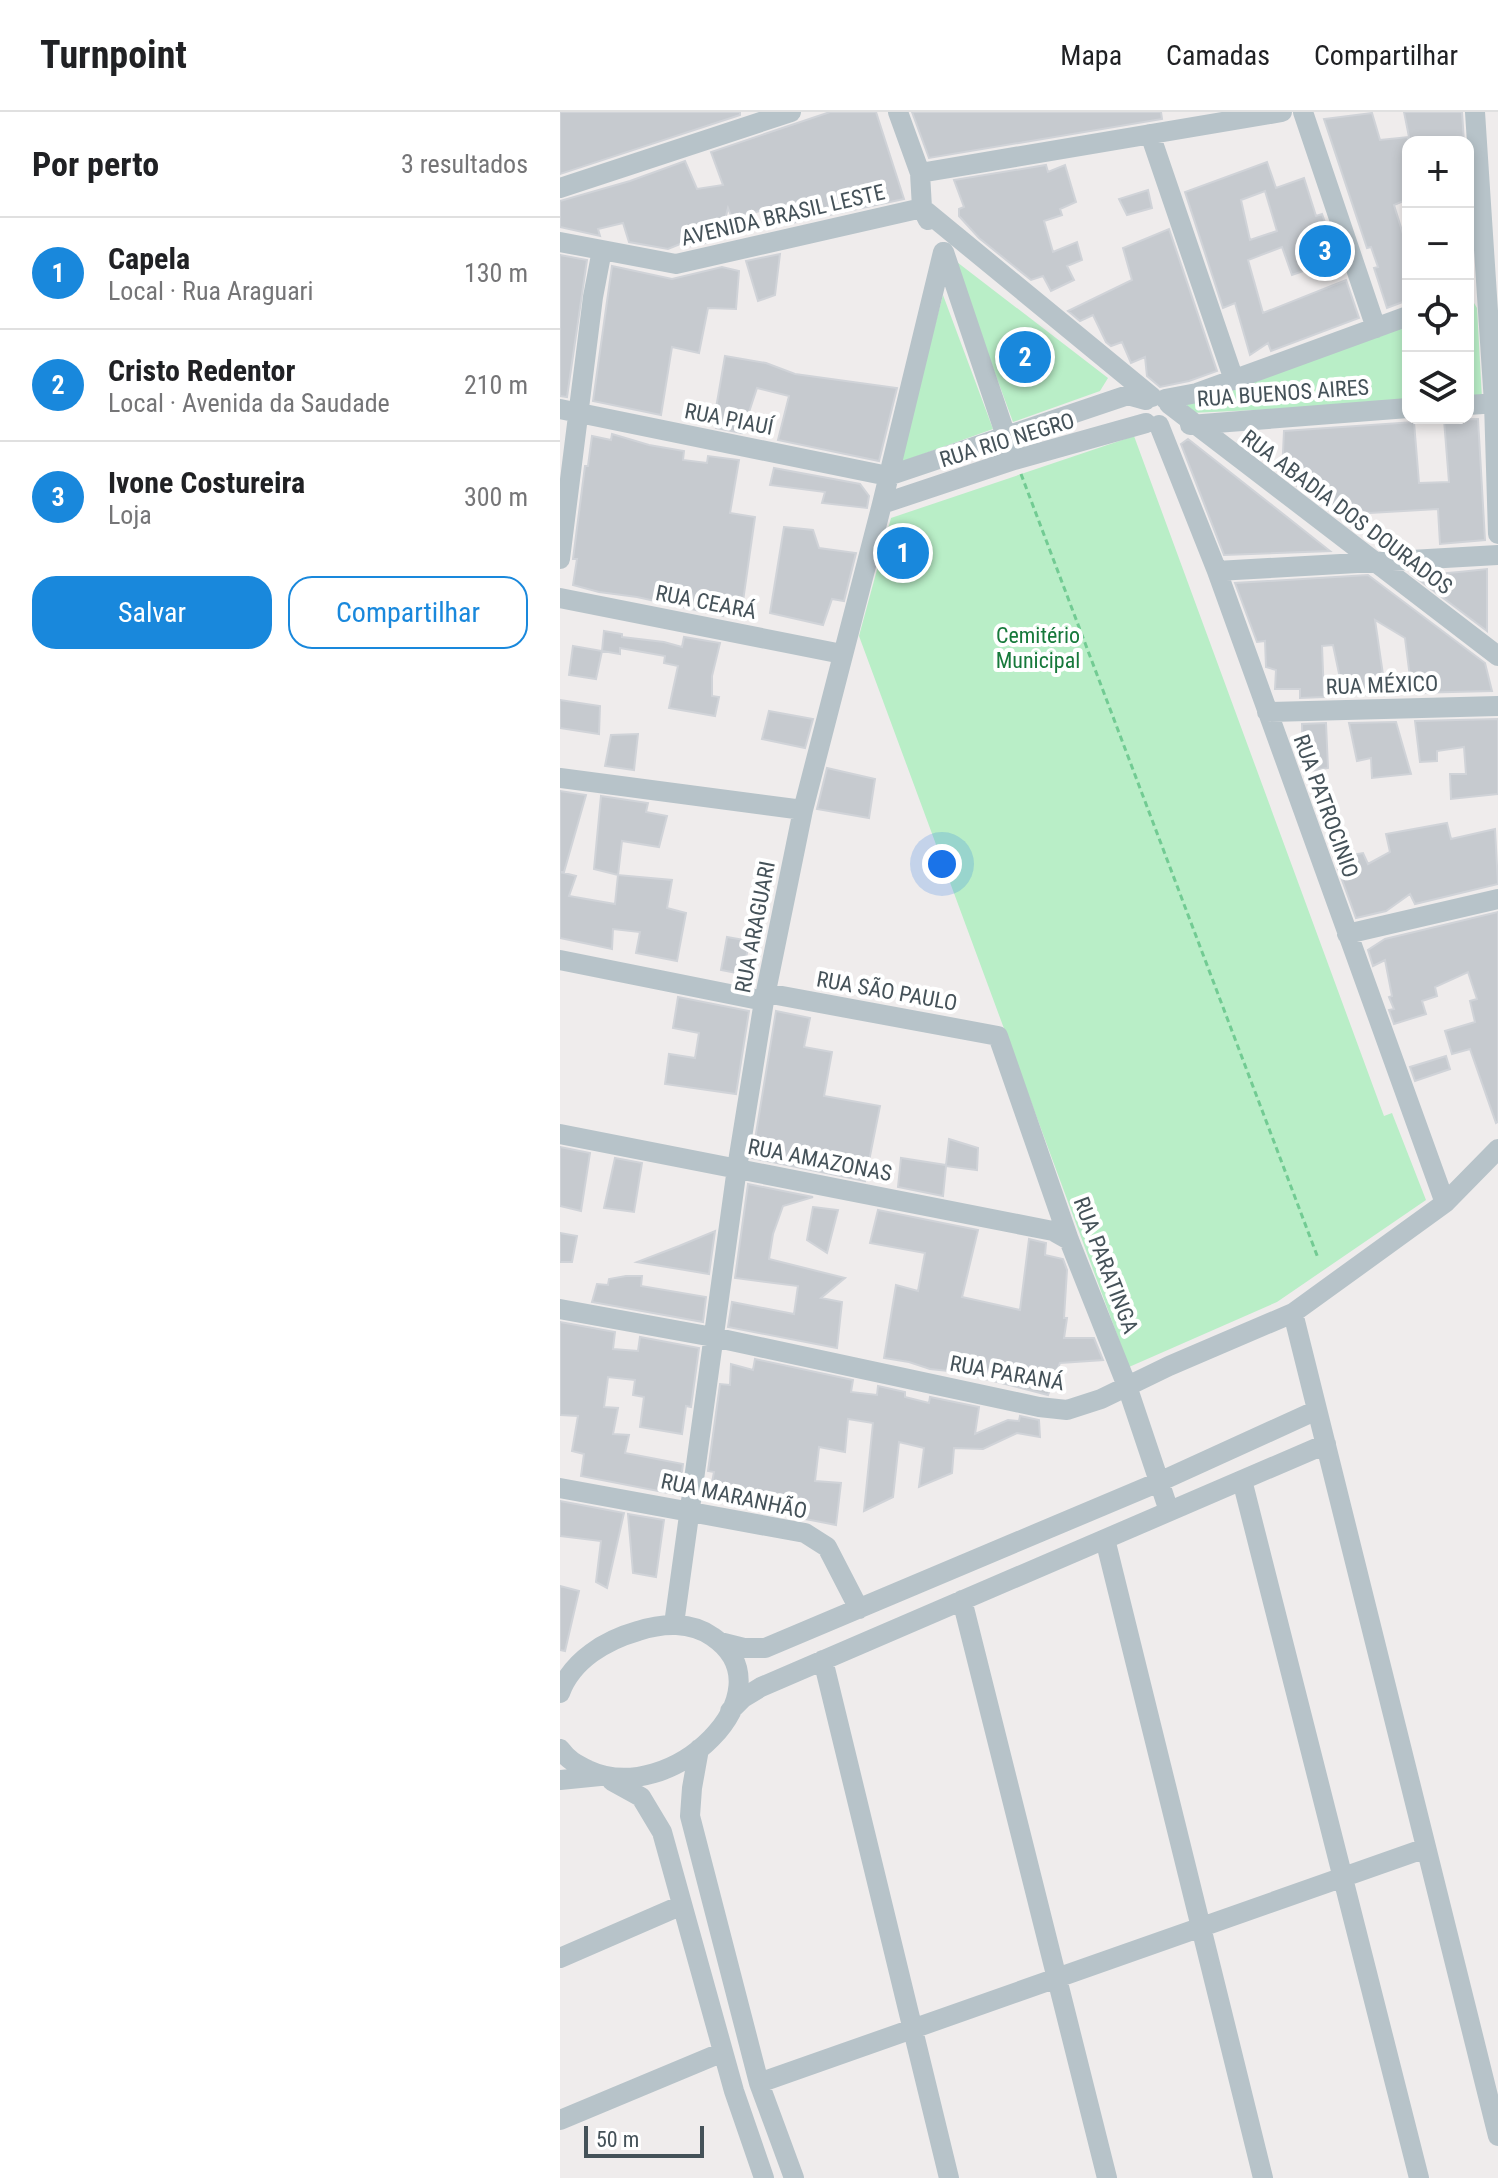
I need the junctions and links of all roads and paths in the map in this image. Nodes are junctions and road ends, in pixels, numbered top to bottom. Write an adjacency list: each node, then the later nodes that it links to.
1 (791, 112): 8 (street)
2 (898, 112): 7 (street)
3 (1282, 112): 6 (street)
4 (1303, 112): 15 (street)
5 (1475, 112): 13 (street)
6 (1150, 134): 7 (street); 16 (street)
7 (920, 173): 9 (street)
8 (560, 188)
9 (922, 208): 11 (street, AVENIDA BRASIL LESTE); 12 (street); 17 (street, RUA ABADIA DOS DOURADOS)
10 (560, 242): 11 (street, AVENIDA BRASIL LESTE)
11 (602, 250): 21 (street)
12 (943, 252): 24 (street); 26 (street, RUA ARAGUARI)
13 (1484, 288): 18 (street)
14 (1402, 318): 15 (street, RUA RIO NEGRO)
15 (1376, 328): 16 (street, RUA RIO NEGRO)
16 (1234, 380): 17 (street, RUA RIO NEGRO)
17 (1158, 400): 22 (street, RUA ABADIA DOS DOURADOS); 23 (street); 24 (street, RUA RIO NEGRO)
18 (1496, 403): 19 (street); 28 (street)
19 (1474, 405)
20 (1402, 408): 22 (street, RUA BUENOS AIRES)
21 (569, 411): 26 (street, RUA PIAUÍ); 30 (street)
22 (1197, 424): 23 (street, RUA BUENOS AIRES); 31 (street, RUA ABADIA DOS DOURADOS)
23 (1156, 425): 25 (street, RUA RIO NEGRO); 32 (street, RUA PATROCINIO)
24 (1005, 437): 25 (street); 26 (street, RUA RIO NEGRO)
25 (1014, 460): 27 (street, RUA RIO NEGRO); 50 (path)
26 (888, 476): 27 (street, RUA ARAGUARI)
27 (882, 504): 34 (street, RUA ARAGUARI)
28 (1498, 534)
29 (1498, 555): 31 (street)
30 (560, 559)
31 (1370, 561): 32 (street); 35 (street, RUA ABADIA DOS DOURADOS)
32 (1217, 571): 37 (street, RUA PATROCINIO)
33 (560, 598): 34 (street, RUA CEARÁ)
34 (842, 654): 39 (street, RUA ARAGUARI)
35 (1498, 656)
36 (1498, 706): 37 (street, RUA MÉXICO)
37 (1267, 712): 41 (street, RUA PATROCINIO)
38 (560, 778): 39 (street)
39 (803, 810): 43 (street, RUA ARAGUARI)
40 (1498, 899): 41 (street)
41 (1347, 934): 48 (street, RUA PATROCINIO)
42 (560, 960): 43 (street, RUA SÃO PAULO)
43 (765, 997): 44 (street, RUA SÃO PAULO); 47 (street, RUA ARAGUARI)
44 (998, 1036): 49 (street, RUA PARATINGA)
45 (560, 1134): 47 (street, RUA AMAZONAS)
46 (1498, 1149): 48 (street, RUA PARANÁ)
47 (737, 1168): 49 (street, RUA AMAZONAS); 53 (street, RUA ARAGUARI)
48 (1445, 1203): 52 (street, RUA PARANÁ)
49 (1069, 1240): 54 (street, RUA PARATINGA)
50 (1318, 1258)
51 (560, 1309): 53 (street, RUA PARANÁ)
52 (1293, 1313): 54 (street, RUA PARANÁ); 55 (street)
53 (713, 1337): 54 (street, RUA PARANÁ); 60 (street, RUA ARAGUARI)
54 (1127, 1386): 58 (street, RUA PARATINGA)
55 (1317, 1410): 56 (street); 58 (street)
56 (1326, 1444): 57 (street); 76 (street)
57 (1242, 1480): 61 (street); 77 (street)
58 (1159, 1482): 61 (street, RUA PARATINGA); 64 (street)
59 (560, 1488): 60 (street, RUA MARANHÃO)
60 (689, 1510): 64 (street, RUA MARANHÃO); 65 (street, RUA ARAGUARI)
61 (1169, 1511): 62 (street)
62 (1105, 1539): 63 (street); 79 (street)
63 (962, 1600): 69 (street); 81 (street)
64 (859, 1609): 66 (street)
65 (674, 1624): 66 (street); 68 (street)
66 (720, 1642): 71 (street)
67 (560, 1658): 68 (street)
68 (582, 1658): 70 (street)
69 (823, 1660): 71 (street); 84 (street)
70 (560, 1693)
71 (730, 1711): 73 (street)
72 (560, 1749): 74 (street)
73 (699, 1749): 74 (street); 82 (street)
74 (606, 1778): 75 (street); 78 (street)
75 (560, 1780)
76 (1426, 1848): 77 (street); 89 (street)
77 (1343, 1877): 79 (street); 96 (street)
78 (682, 1905): 80 (street); 83 (street)
79 (1201, 1927): 81 (street); 95 (street)
80 (560, 1958)
81 (1057, 1978): 84 (street); 94 (street)
82 (736, 1993): 83 (street); 86 (street)
83 (708, 1999): 85 (street)
84 (913, 2029): 86 (street); 93 (street)
85 (723, 2052): 87 (street); 90 (street)
86 (759, 2083): 88 (street)
87 (560, 2120)
88 (775, 2128): 90 (street); 92 (street)
89 (1498, 2136)
90 (751, 2140): 91 (street)
91 (764, 2178)
92 (794, 2178)
93 (949, 2178)
94 (1107, 2178)
95 (1263, 2178)
96 (1419, 2178)

